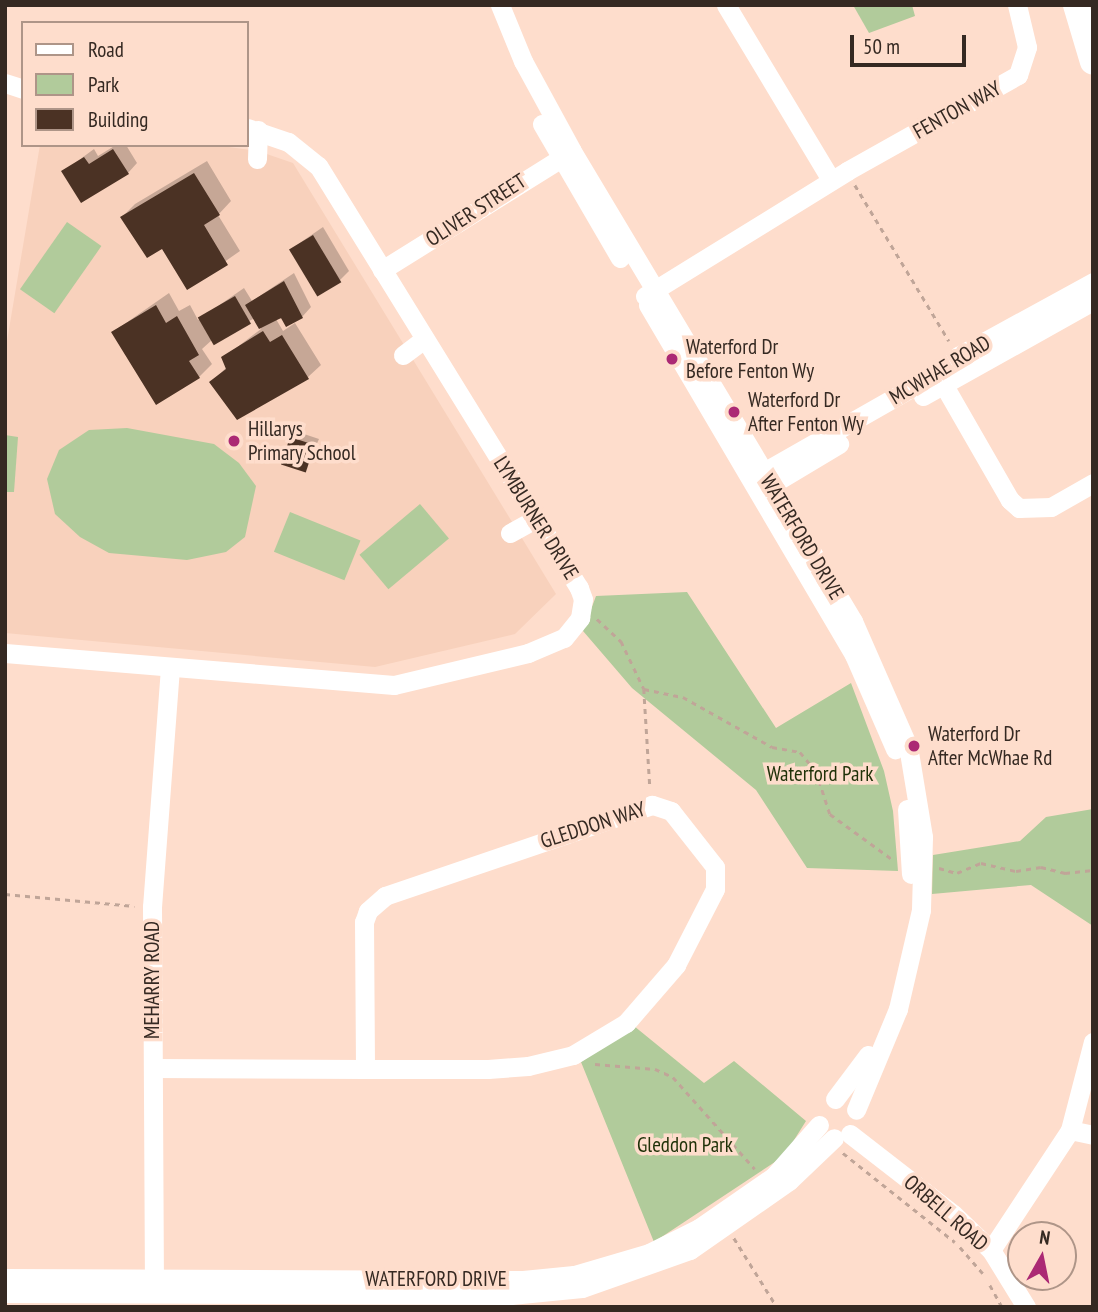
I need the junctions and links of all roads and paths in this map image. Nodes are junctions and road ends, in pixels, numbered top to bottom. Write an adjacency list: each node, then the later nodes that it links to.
1 (489, 5): 8 (street, WATERFORD DRIVE)
2 (500, 5): 8 (street, WATERFORD DRIVE)
3 (726, 5): 10 (street)
4 (1017, 5): 10 (street, FENTON WAY)
5 (1076, 5): 6 (highway)
6 (1093, 62)
7 (252, 129): 9 (street); 11 (street, LYMBURNER DRIVE)
8 (566, 154): 11 (street, OLIVER STREET); 13 (street, WATERFORD DRIVE)
9 (257, 159)
10 (839, 176): 13 (street, FENTON WAY); 17 (path)
11 (382, 270): 15 (street, LYMBURNER DRIVE)
12 (1093, 282): 17 (street, MCWHAE ROAD)
13 (649, 294): 19 (street, WATERFORD DRIVE)
14 (1093, 301): 18 (street, MCWHAE ROAD)
15 (424, 339): 16 (street); 21 (street, LYMBURNER DRIVE)
16 (403, 355)
17 (958, 356): 18 (street, MCWHAE ROAD)
18 (940, 379): 19 (street, MCWHAE ROAD); 20 (street)
19 (761, 482): 28 (street, WATERFORD DRIVE)
20 (1093, 483)
21 (537, 518): 22 (street); 23 (street, LYMBURNER DRIVE)
22 (510, 533)
23 (583, 609): 25 (street); 26 (path)
24 (5, 653): 25 (street)
25 (170, 668): 31 (street, MEHARRY ROAD)
26 (643, 689): 27 (path); 28 (path)
27 (652, 805): 33 (street, GLEDDON WAY); 35 (street, GLEDDON WAY)
28 (917, 860): 29 (path); 36 (street, WATERFORD DRIVE); 37 (street, WATERFORD DRIVE)
29 (1093, 870)
30 (5, 894): 31 (path)
31 (152, 907): 34 (street, MEHARRY ROAD)
32 (1093, 1042): 38 (street)
33 (584, 1050): 35 (street, GLEDDON WAY); 41 (path)
34 (153, 1068): 35 (street, GLEDDON WAY); 45 (street, MEHARRY ROAD)
35 (365, 1069)
36 (835, 1099): 37 (street); 40 (street, WATERFORD DRIVE)
37 (856, 1110): 40 (street, WATERFORD DRIVE)
38 (1070, 1130): 39 (street); 43 (street)
39 (1093, 1135)
40 (834, 1138): 42 (street, WATERFORD DRIVE); 43 (street, ORBELL ROAD); 47 (street, WATERFORD DRIVE); 49 (path)
41 (757, 1171)
42 (727, 1227): 47 (street, WATERFORD DRIVE); 48 (path)
43 (991, 1250): 50 (street, ORBELL ROAD)
44 (5, 1278): 45 (street, WATERFORD DRIVE)
45 (154, 1285): 46 (street, WATERFORD DRIVE); 47 (street, WATERFORD DRIVE)
46 (5, 1293)
47 (454, 1293)
48 (777, 1307)
49 (1002, 1307)
50 (1026, 1307)

